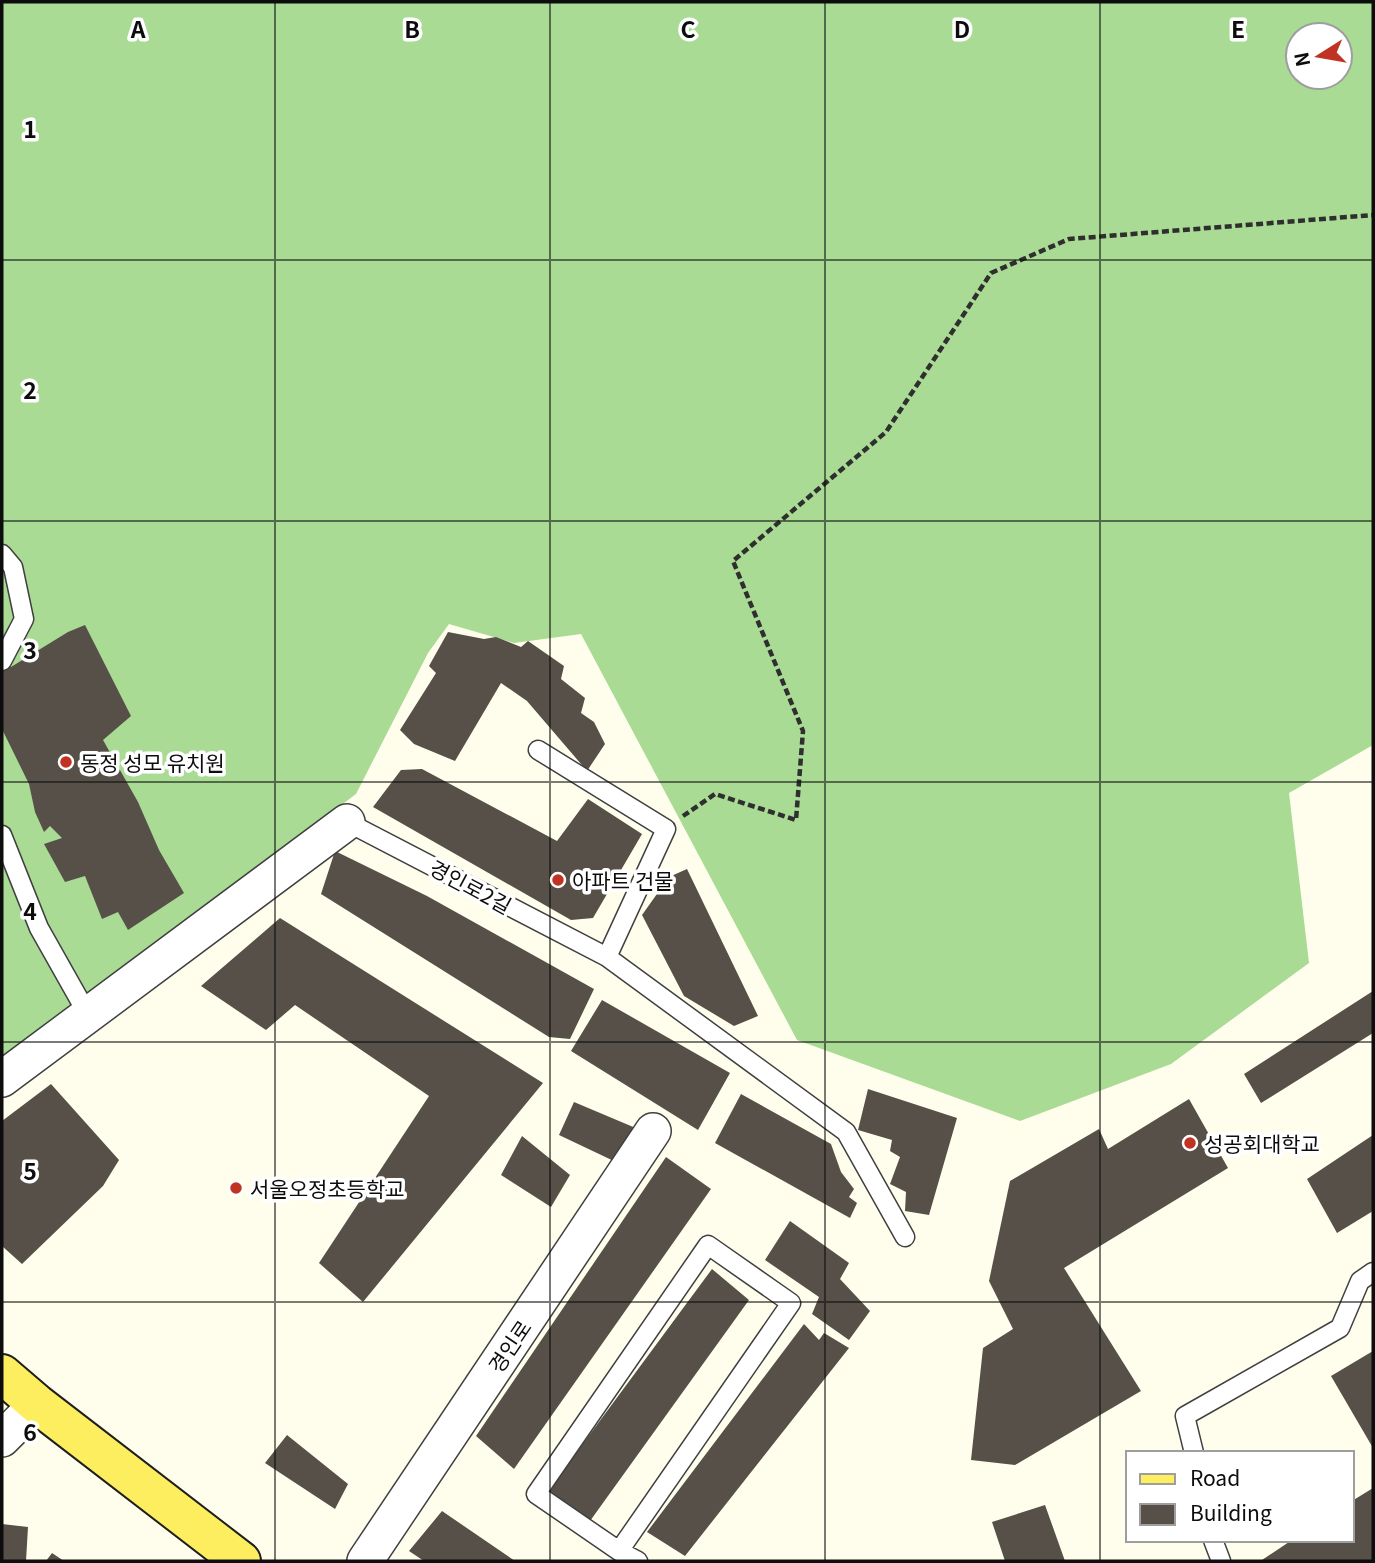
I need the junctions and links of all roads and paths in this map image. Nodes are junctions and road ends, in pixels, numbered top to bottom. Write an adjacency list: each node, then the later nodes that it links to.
1 (1373, 215): 6 (path)
2 (2, 554): 3 (lane)
3 (2, 661)
4 (538, 750): 6 (lane)
5 (347, 822): 8 (lane, 경인로2길); 9 (street, 경인로2길)
6 (666, 829): 8 (lane)
7 (2, 835): 9 (lane)
8 (607, 957): 12 (lane, 경인로2길)
9 (88, 1015): 10 (street, 경인로2길)
10 (2, 1079)
11 (653, 1130): 21 (street, 경인로)
12 (905, 1237)
13 (1373, 1272): 17 (lane)
14 (2, 1374): 15 (main road)
15 (37, 1404): 16 (street); 20 (main road)
16 (2, 1439)
17 (1194, 1451)
18 (1214, 1542): 23 (lane)
19 (619, 1551): 19 (lane); 22 (lane)
20 (241, 1561)
21 (365, 1561)
22 (638, 1561)
23 (1221, 1561)

